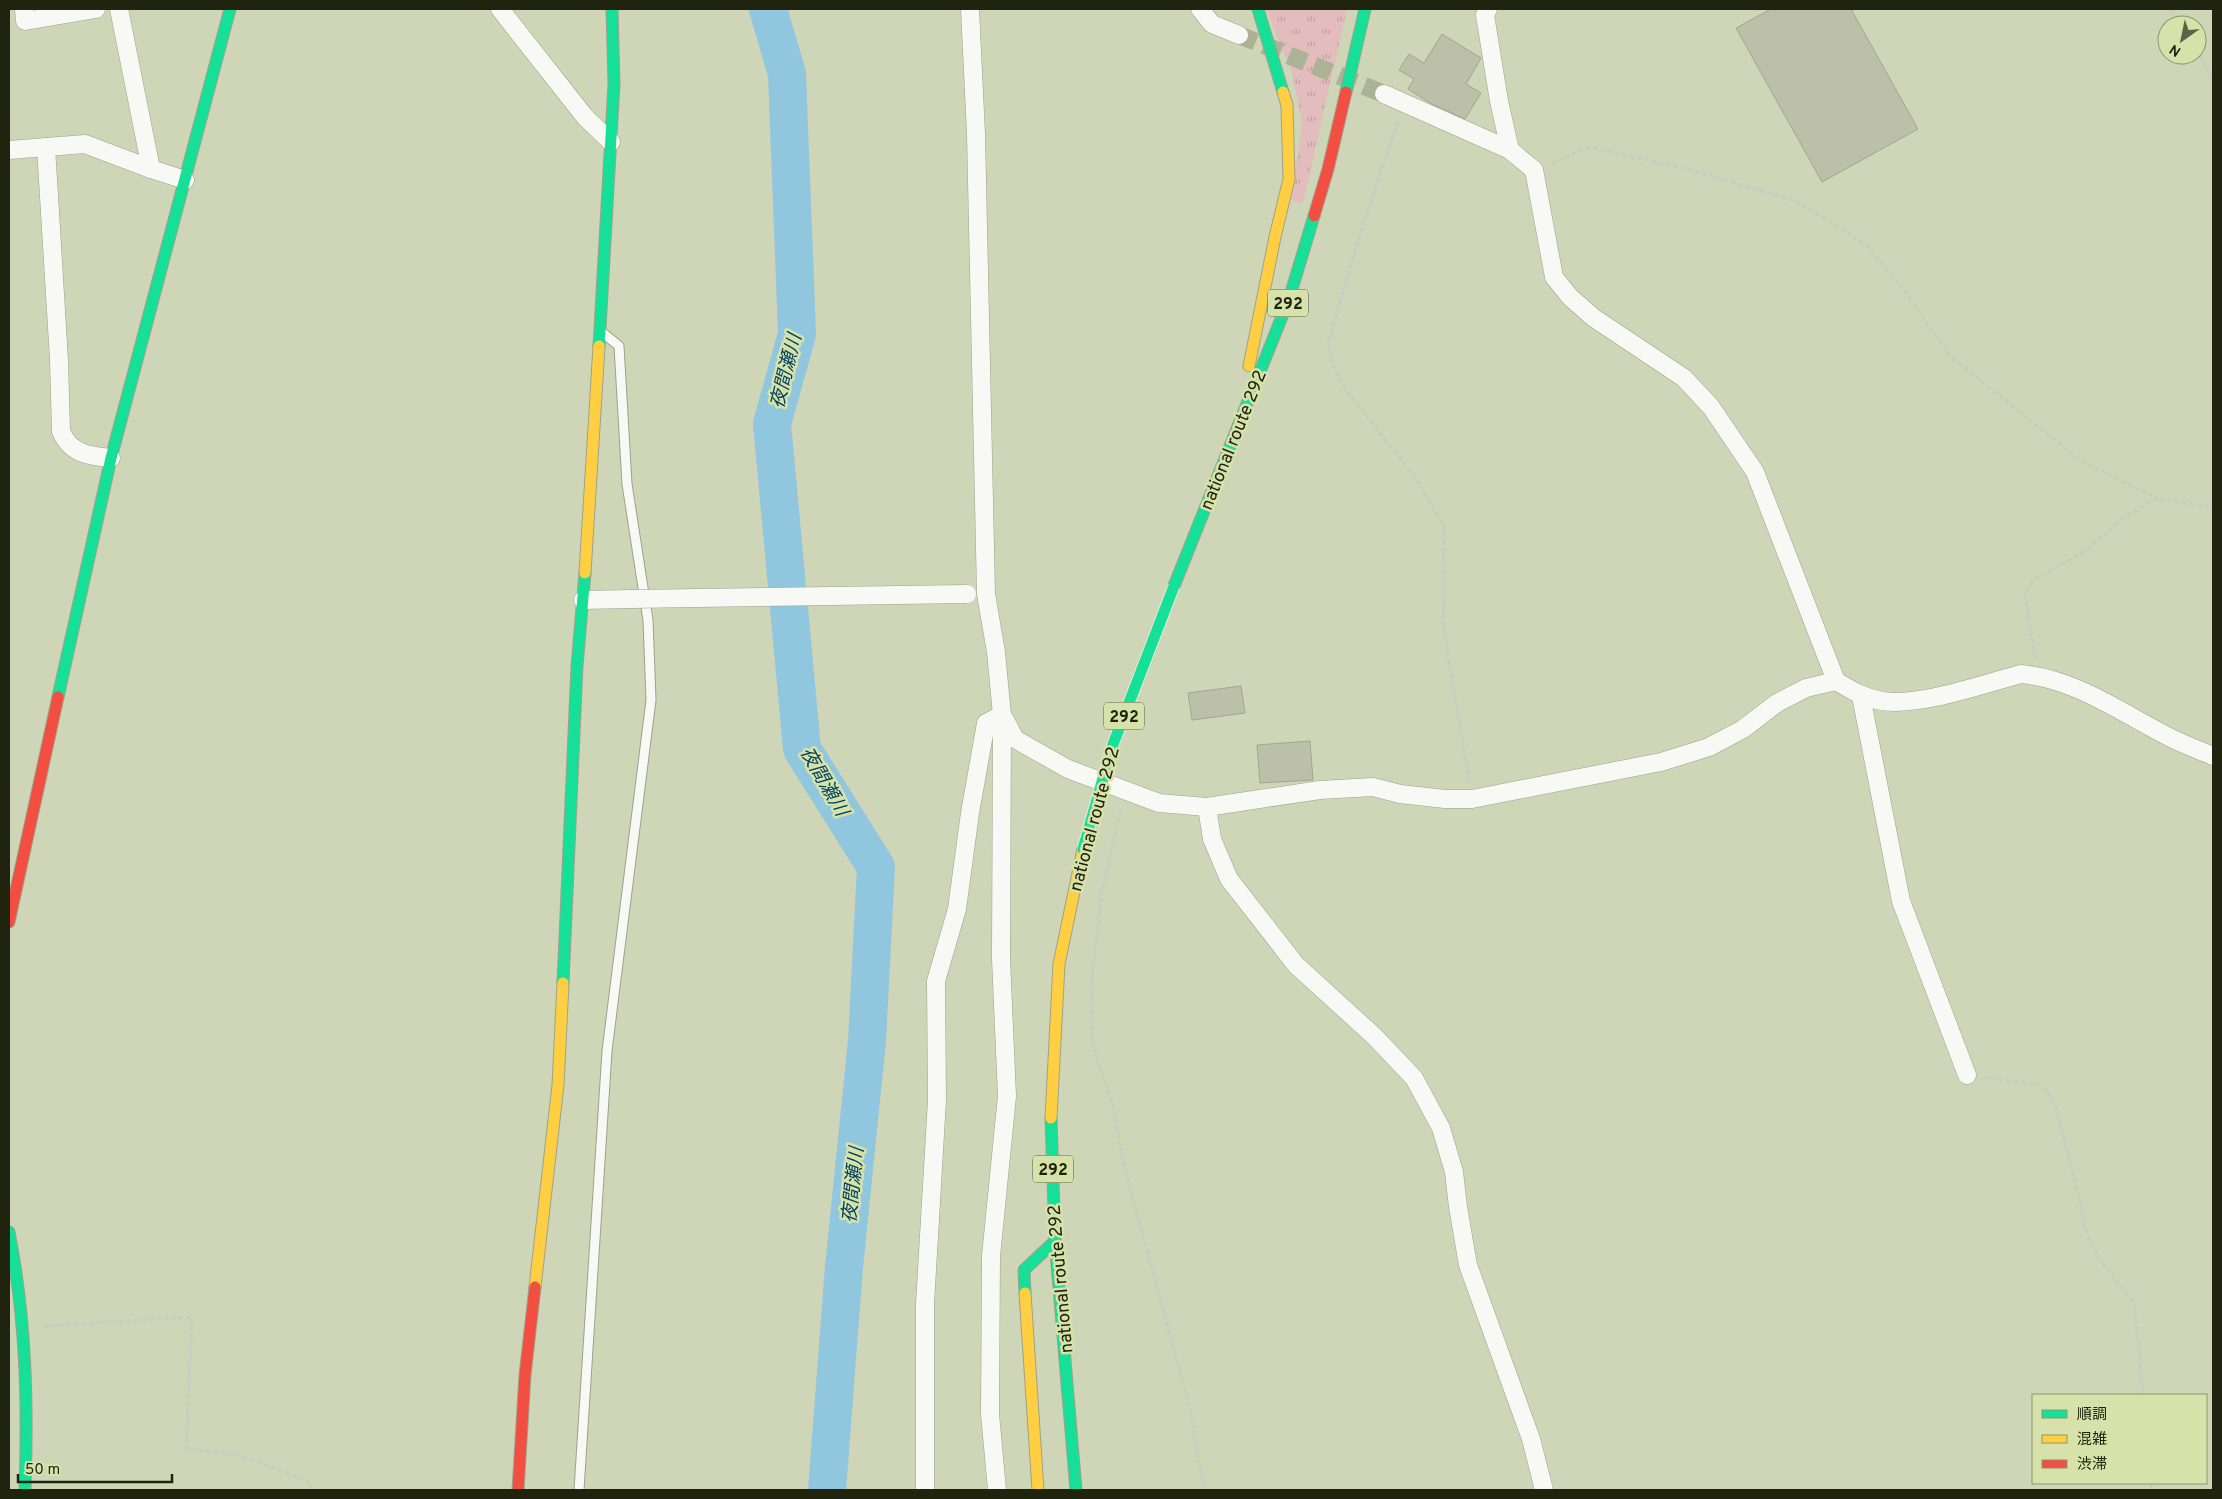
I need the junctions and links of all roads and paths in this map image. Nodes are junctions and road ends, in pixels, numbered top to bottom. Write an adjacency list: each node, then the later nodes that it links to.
1 (24, 9): 2 (street)
2 (96, 9)
3 (119, 9): 21 (street)
4 (230, 9): 23 (main road)
5 (500, 9): 17 (street)
6 (612, 9): 17 (main road)
7 (970, 9): 29 (street)
8 (1200, 9): 12 (street)
9 (1258, 9): 25 (main road)
10 (1364, 9): 25 (main road, national route 292 / 292)
11 (1488, 9): 20 (street)
12 (1239, 35)
13 (2205, 65): 14 (path)
14 (2213, 81)
15 (1384, 94): 16 (street)
16 (1404, 103): 20 (street); 37 (path)
17 (611, 142): 24 (main road)
18 (46, 147): 19 (street); 21 (street); 26 (street)
19 (9, 150)
20 (1510, 150): 22 (street)
21 (151, 169): 23 (street)
22 (1534, 170): 27 (path); 32 (street)
23 (185, 180): 26 (main road)
24 (601, 331): 30 (main road); 48 (lane)
25 (1232, 443): 42 (main road, national route 292 / 292, bridge)
26 (111, 458): 39 (main road)
27 (2157, 498): 28 (path); 31 (path)
28 (2213, 508)
29 (986, 594): 30 (street, bridge); 34 (street)
30 (583, 600): 47 (main road)
31 (2038, 676): 33 (street); 35 (street)
32 (1836, 681): 33 (street); 37 (street)
33 (1861, 696): 40 (street)
34 (1002, 715): 36 (street); 49 (street); 50 (street)
35 (2213, 756)
36 (1125, 792): 38 (street); 53 (path)
37 (1472, 799): 38 (street)
38 (1207, 807): 54 (street)
39 (9, 922)
40 (1967, 1075): 44 (path)
41 (9, 1232): 43 (main road)
42 (1055, 1241): 51 (main road); 52 (main road, national route 292 / 292)
43 (21, 1327): 45 (main road); 46 (path)
44 (2142, 1394)
45 (26, 1490)
46 (313, 1490)
47 (518, 1490)
48 (579, 1490)
49 (925, 1490)
50 (997, 1490)
51 (1038, 1490)
52 (1076, 1490)
53 (1204, 1490)
54 (1544, 1490)

